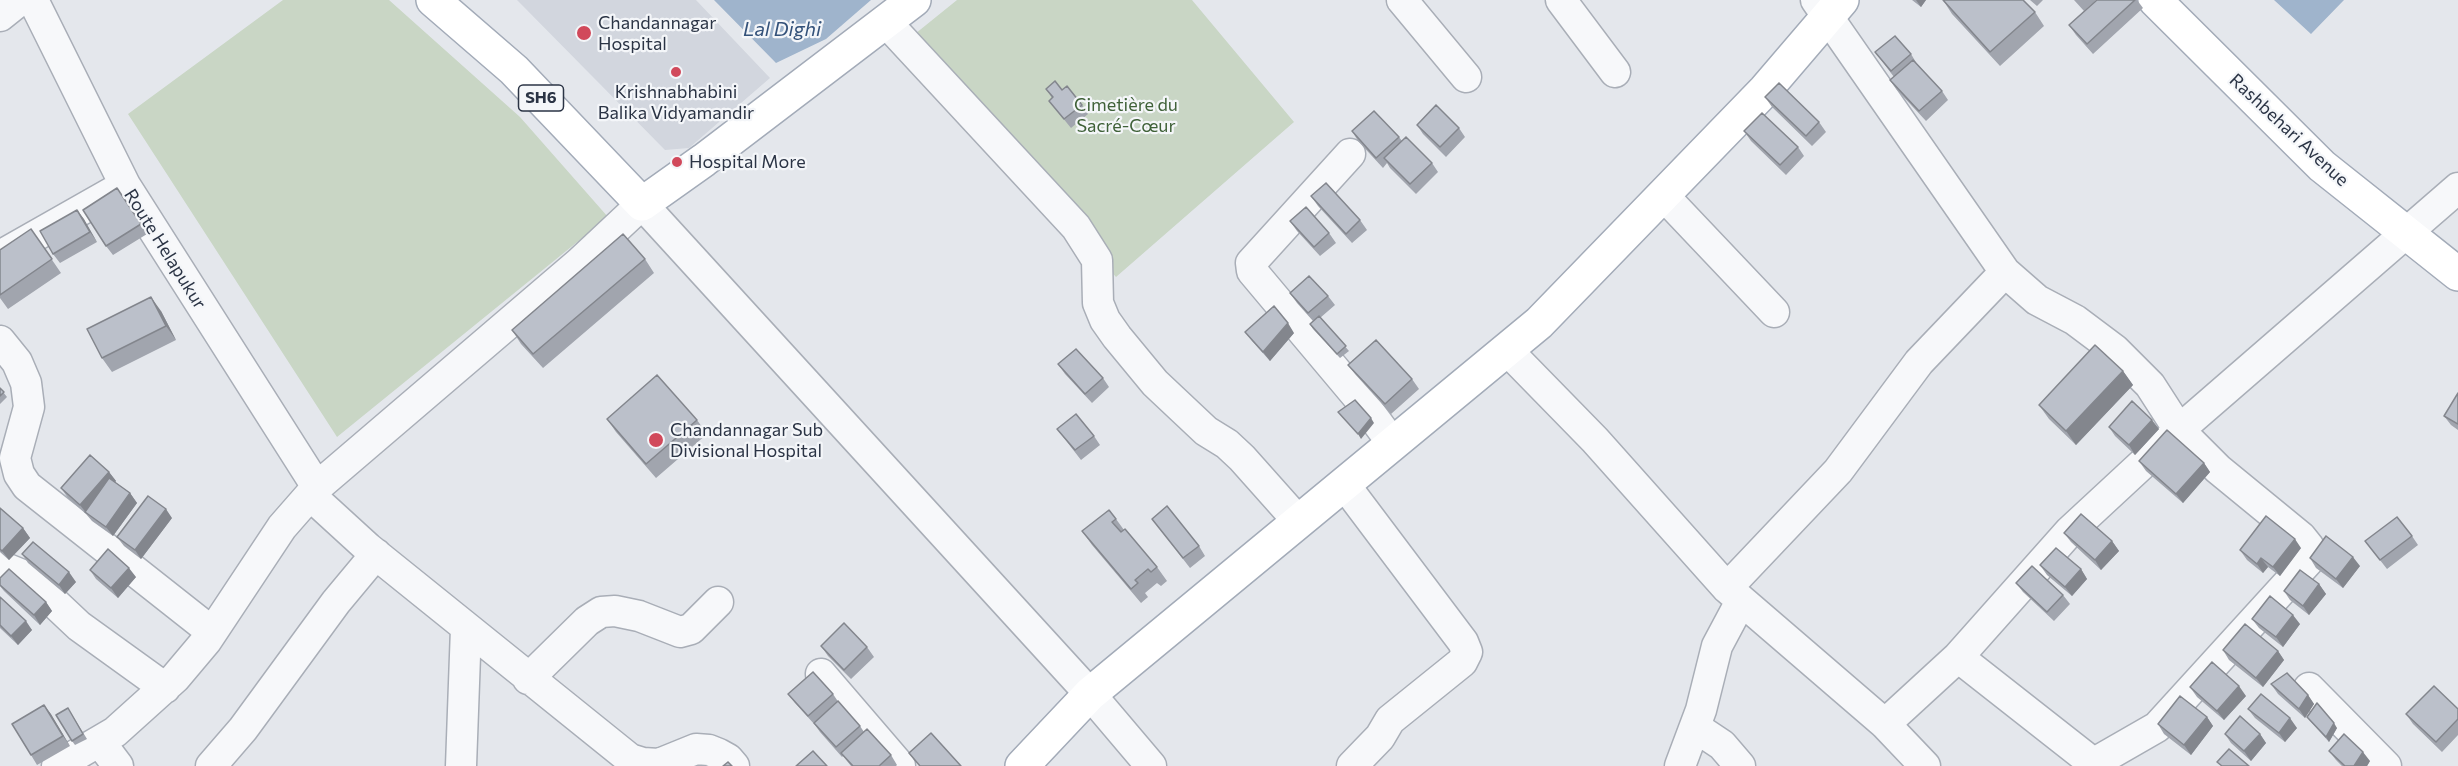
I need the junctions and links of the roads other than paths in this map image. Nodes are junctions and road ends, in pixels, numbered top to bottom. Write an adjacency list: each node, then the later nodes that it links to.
1 (20, 0): 9 (street)
2 (33, 0): 14 (street, Route Helapukur)
3 (433, 0): 17 (main road, SH6)
4 (914, 0): 10 (main road)
5 (1402, 0): 12 (street)
6 (1562, 0): 11 (street)
7 (2155, 0): 18 (main road, Rashbehari Avenue)
8 (1829, 5): 16 (main road); 20 (street)
9 (0, 16)
10 (885, 21): 17 (main road); 29 (street)
11 (1615, 72)
12 (1466, 77)
13 (1350, 154): 26 (street)
14 (125, 186): 19 (street); 28 (street, Route Helapukur)
15 (2458, 188): 18 (street)
16 (1663, 195): 22 (street); 24 (main road)
17 (642, 204): 28 (street); 41 (street)
18 (2406, 233): 21 (main road, Rashbehari Avenue); 25 (street)
19 (0, 256)
20 (2005, 272): 25 (street); 32 (street)
21 (2458, 274)
22 (1774, 312)
23 (0, 340): 35 (street)
24 (1507, 350): 26 (main road); 32 (street)
25 (2179, 430): 36 (street); 45 (street)
26 (1393, 444): 27 (main road)
27 (1344, 484): 29 (main road); 54 (street)
28 (314, 491): 30 (street, Route Helapukur); 35 (street)
29 (1299, 522): 41 (main road)
30 (376, 554): 34 (street, Route Helapukur); 48 (street)
31 (1, 568): 40 (street)
32 (1734, 595): 42 (street); 43 (street)
33 (718, 602): 38 (street)
34 (466, 628): 38 (street, Route Helapukur); 49 (street)
35 (212, 632): 40 (street)
36 (1958, 657): 42 (street); 45 (street)
37 (821, 674): 51 (street)
38 (528, 679): 50 (street, Route Helapukur)
39 (2309, 687): 58 (street)
40 (165, 688): 44 (street)
41 (1090, 694): 52 (main road); 53 (street)
42 (1886, 724): 57 (street)
43 (1695, 727): 55 (street); 56 (street)
44 (100, 742): 46 (street); 47 (street)
45 (2091, 764)
46 (57, 766)
47 (118, 766)
48 (211, 766)
49 (461, 766)
50 (734, 766)
51 (900, 766)
52 (1022, 766)
53 (1151, 766)
54 (1352, 766)
55 (1680, 766)
56 (1740, 766)
57 (1925, 766)
58 (2386, 766)

